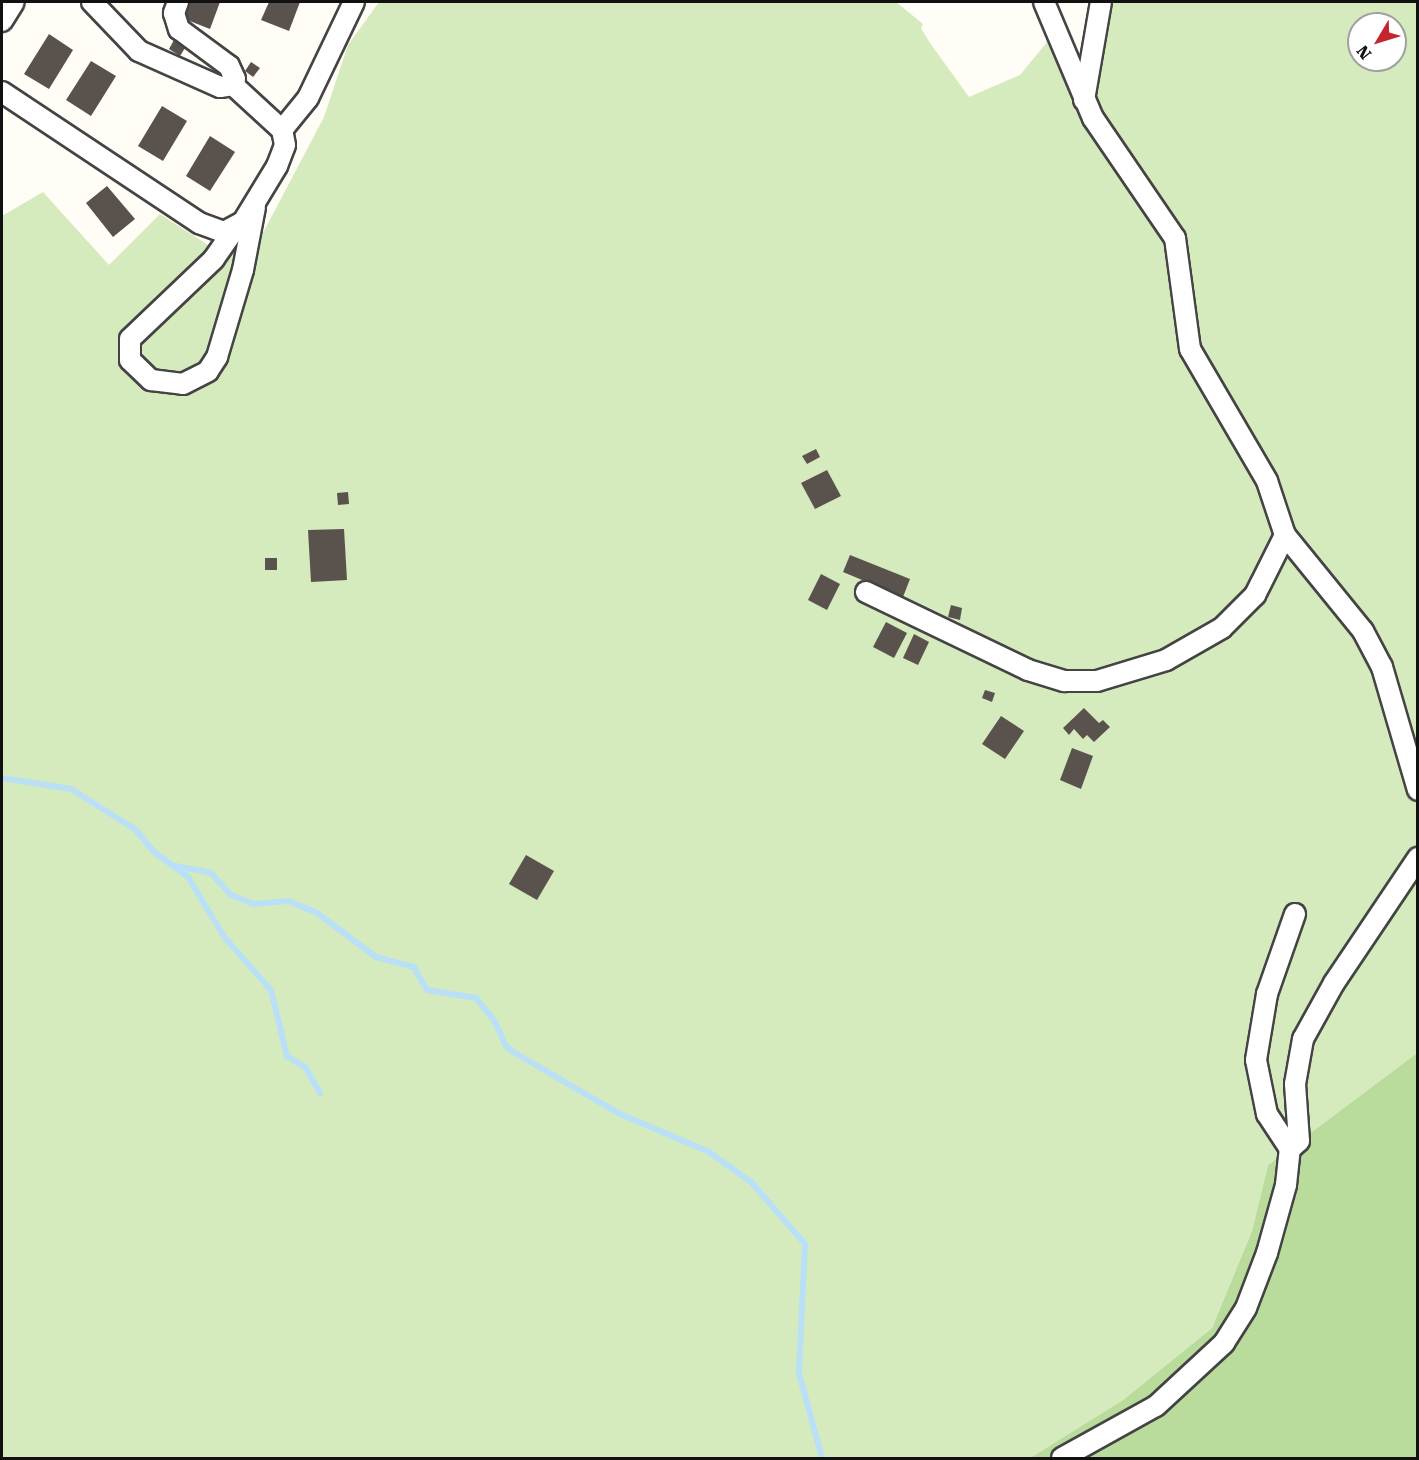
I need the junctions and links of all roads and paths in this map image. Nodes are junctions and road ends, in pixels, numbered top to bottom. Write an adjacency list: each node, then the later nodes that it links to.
1 (14, 2): 7 (street)
2 (92, 2): 8 (street)
3 (177, 2): 8 (street)
4 (354, 2): 11 (street)
5 (1044, 2): 10 (street)
6 (1101, 2): 10 (street)
7 (2, 21)
8 (233, 85): 11 (street)
9 (2, 92): 13 (street)
10 (1084, 100): 14 (street)
11 (282, 130): 12 (street)
12 (256, 204): 13 (street); 13 (street)
13 (234, 230)
14 (1285, 535): 15 (street); 16 (street)
15 (866, 592)
16 (1398, 717): 17 (street); 18 (street)
17 (1418, 738)
18 (1418, 790)
19 (1418, 858): 21 (street)
20 (1295, 914): 21 (street)
21 (1290, 1149): 22 (street)
22 (1062, 1458)

